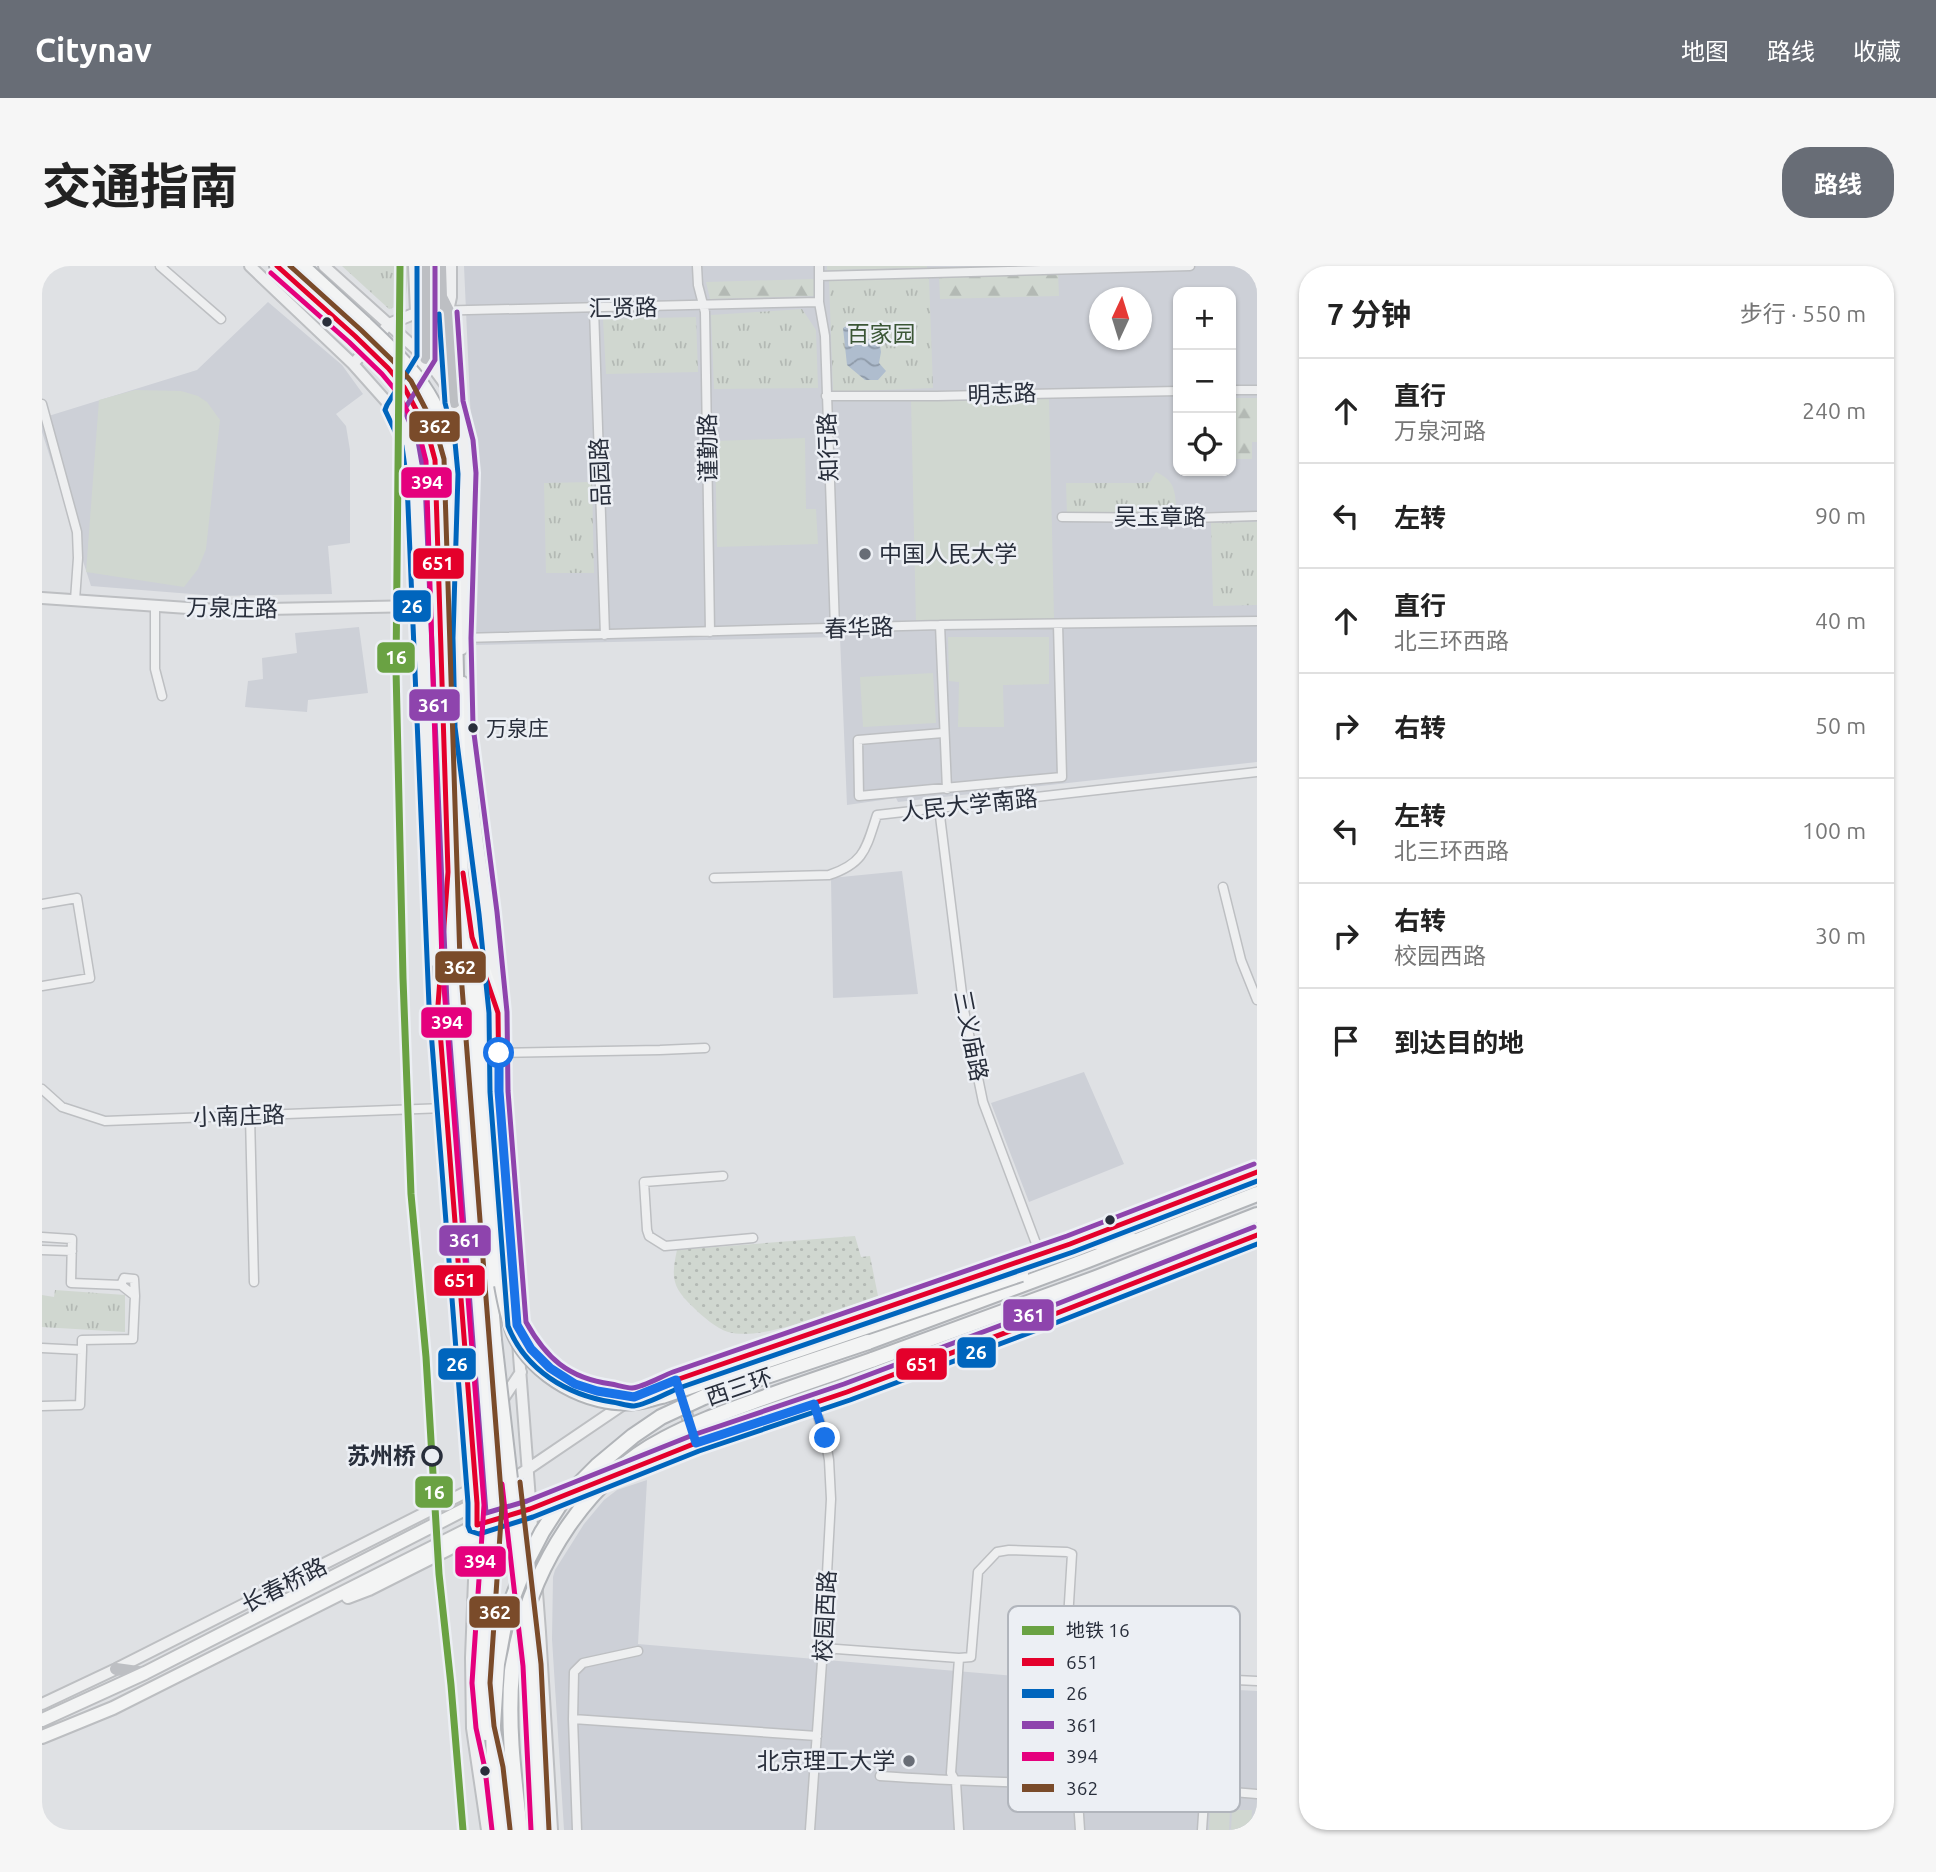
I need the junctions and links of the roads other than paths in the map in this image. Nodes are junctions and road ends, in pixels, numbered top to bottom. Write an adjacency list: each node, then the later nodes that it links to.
1 (160, 266): 19 (street)
2 (250, 266): 22 (street)
3 (277, 266): 32 (highway, bridge)
4 (302, 266): 32 (highway, bridge)
5 (324, 266): 20 (street)
6 (414, 266): 18 (street)
7 (426, 266): 18 (main road)
8 (440, 266): 17 (main road)
9 (451, 266): 17 (street)
10 (698, 266): 15 (street, 谨勤路)
11 (819, 266): 13 (street, 知行路)
12 (1190, 266): 13 (street)
13 (819, 276): 14 (street, 知行路)
14 (819, 302): 15 (street, 汇贤路); 26 (street, 知行路)
15 (704, 305): 16 (street, 汇贤路); 43 (street, 谨勤路)
16 (594, 309): 17 (street, 汇贤路); 44 (street, 品园路)
17 (448, 311): 18 (street, 汇贤路); 27 (main road)
18 (422, 312): 20 (street); 21 (main road)
19 (221, 319)
20 (389, 324): 21 (street); 22 (street)
21 (426, 358): 27 (street); 29 (street)
22 (353, 364): 29 (street)
23 (1236, 390): 24 (street)
24 (1257, 390)
25 (1173, 391): 26 (street, 明志路)
26 (826, 396): 42 (street, 知行路)
27 (454, 402): 29 (street); 30 (street)
28 (42, 404): 36 (street)
29 (394, 410): 31 (street)
30 (461, 423): 31 (street); 45 (street)
31 (410, 443): 38 (street)
32 (445, 510): 51 (highway); 52 (highway)
33 (1257, 516): 34 (street, 吴玉章路)
34 (1062, 517)
35 (42, 598): 36 (street, 万泉庄路)
36 (75, 600): 37 (street, 万泉庄路)
37 (155, 606): 38 (street, 万泉庄路); 46 (street)
38 (421, 606): 59 (street)
39 (1257, 621): 40 (street, 春华路)
40 (1058, 624): 41 (street, 春华路); 49 (street)
41 (940, 625): 42 (street, 春华路); 47 (street)
42 (835, 628): 43 (street, 春华路)
43 (710, 632): 44 (street, 春华路)
44 (605, 635): 45 (street, 春华路)
45 (462, 638): 60 (street)
46 (162, 696)
47 (943, 733): 49 (street); 49 (street)
48 (1257, 772): 50 (street, 人民大学南路)
49 (947, 789)
50 (939, 808): 53 (street, 人民大学南路); 78 (street, 三义庙路)
51 (462, 864): 56 (highway); 86 (highway)
52 (447, 872): 59 (highway); 86 (highway)
53 (714, 878)
54 (1223, 887): 58 (street)
55 (42, 904): 57 (street)
56 (472, 937): 60 (highway); 79 (highway, bridge)
57 (42, 986)
58 (1257, 1000)
59 (438, 1005): 64 (street)
60 (498, 1013): 62 (street)
61 (705, 1048): 62 (street)
62 (499, 1053): 85 (street)
63 (42, 1089): 65 (street, 小南庄路)
64 (445, 1108): 65 (street, 小南庄路); 92 (street)
65 (250, 1116): 81 (street)
66 (1257, 1171): 75 (street)
67 (723, 1176): 74 (street)
68 (1256, 1194): 73 (highway)
69 (1257, 1215): 71 (highway)
70 (1257, 1233): 71 (highway); 84 (street)
71 (1205, 1235): 80 (highway)
72 (42, 1237): 77 (street)
73 (1149, 1237): 75 (highway); 79 (highway)
74 (753, 1238)
75 (1070, 1244): 78 (street)
76 (42, 1250): 77 (street)
77 (72, 1251): 82 (street)
78 (1040, 1254): 90 (street)
79 (1088, 1261): 117 (highway, 西三环, bridge)
80 (1097, 1278): 84 (highway); 125 (highway, bridge)
81 (254, 1282)
82 (121, 1285): 83 (street); 83 (street)
83 (135, 1296): 88 (street)
84 (1049, 1316): 93 (street)
85 (517, 1325): 89 (street); 91 (street)
86 (487, 1340): 117 (highway, bridge); 126 (highway, bridge)
87 (42, 1348): 88 (street)
88 (82, 1350): 94 (street)
89 (521, 1372): 95 (street); 97 (street)
90 (676, 1380): 91 (street); 96 (street)
91 (634, 1397): 97 (street)
92 (468, 1400): 95 (street); 99 (street)
93 (814, 1404): 96 (street); 107 (street, 校园西路)
94 (42, 1406)
95 (495, 1411): 98 (street)
96 (696, 1443): 100 (street)
97 (527, 1470): 98 (street); 102 (street)
98 (502, 1483): 99 (street, 长春桥路); 101 (street); 103 (street)
99 (476, 1487): 101 (street); 110 (street, 长春桥路)
100 (578, 1490): 102 (street); 105 (street)
101 (477, 1503): 104 (street); 111 (main road, 长春桥路)
102 (530, 1510): 103 (street); 105 (street)
103 (508, 1518): 104 (street); 105 (street)
104 (477, 1530): 116 (main road, 长春桥路); 123 (street)
105 (534, 1562): 127 (street)
106 (1069, 1606): 109 (street)
107 (823, 1648): 109 (street); 115 (street, 校园西路)
108 (638, 1651): 114 (street)
109 (959, 1658): 119 (street)
110 (116, 1669): 111 (main road); 112 (street, 长春桥路)
111 (145, 1673): 113 (main road, 长春桥路)
112 (42, 1703)
113 (42, 1720)
114 (573, 1720): 115 (street); 128 (street)
115 (817, 1736): 129 (street, 校园西路)
116 (42, 1737)
117 (494, 1768): 124 (highway, 西三环)
118 (880, 1776): 119 (street)
119 (956, 1782): 120 (street); 130 (street)
120 (1008, 1783)
121 (1079, 1812): 131 (street)
122 (1203, 1812): 132 (street)
123 (487, 1830)
124 (501, 1830)
125 (520, 1830)
126 (540, 1830)
127 (552, 1830)
128 (577, 1830)
129 (810, 1830)
130 (958, 1830)
131 (1080, 1830)
132 (1202, 1830)

